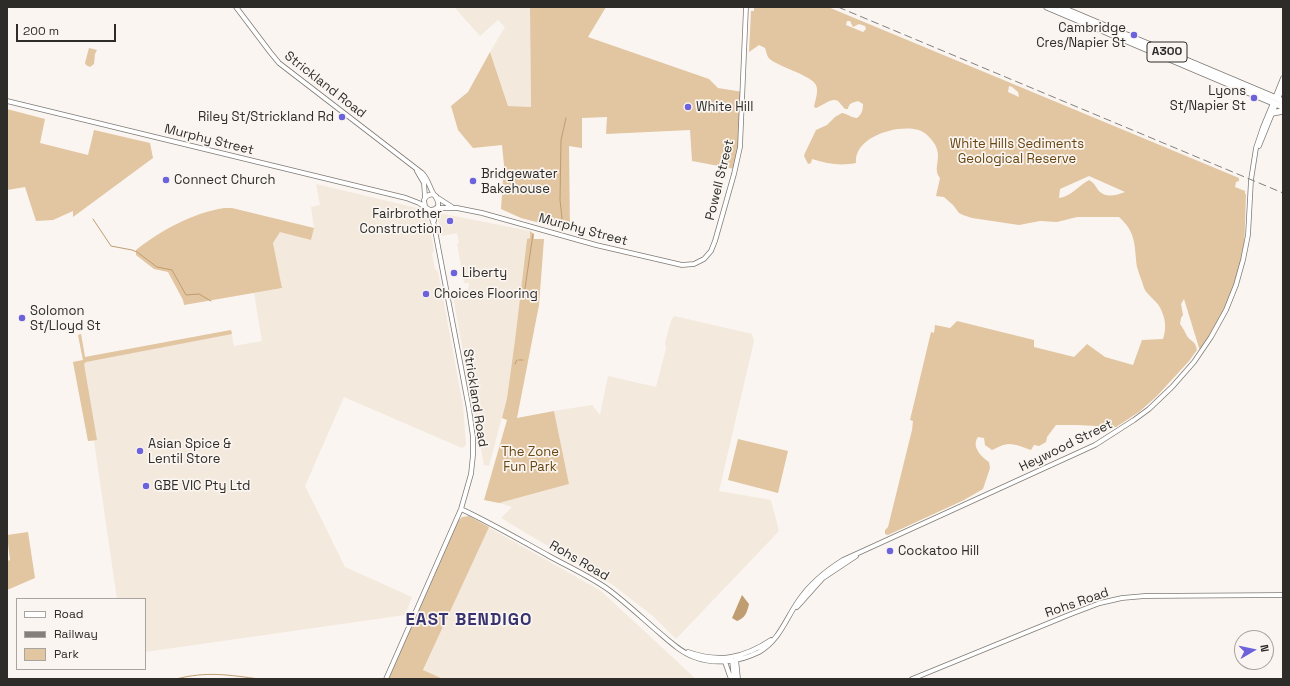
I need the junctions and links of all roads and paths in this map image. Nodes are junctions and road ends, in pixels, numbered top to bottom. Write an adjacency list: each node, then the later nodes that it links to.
1 (236, 7): 18 (street, Strickland Road)
2 (746, 7): 26 (street, Powell Street)
3 (1047, 7): 6 (highway, A300)
4 (1059, 7): 5 (highway, A300); 6 (highway)
5 (1079, 15): 7 (highway); 8 (highway, A300)
6 (1088, 24): 7 (highway, A300)
7 (1104, 31): 9 (highway, A300)
8 (1163, 51): 9 (highway); 13 (highway, A300)
9 (1195, 70): 13 (highway, A300)
10 (1283, 78): 13 (street)
11 (1283, 87): 13 (street)
12 (7, 101): 21 (street, Murphy Street)
13 (1277, 101): 14 (highway, A300); 16 (street); 17 (street)
14 (1283, 107)
15 (1283, 111): 16 (highway)
16 (1272, 113): 17 (street)
17 (1255, 156): 30 (street, Heywood Street)
18 (414, 167): 19 (street, Strickland Road); 20 (street, Strickland Road)
19 (425, 197): 20 (street); 21 (street, Murphy Street); 22 (street)
20 (437, 197): 23 (street); 24 (street, Murphy Street)
21 (406, 198): 22 (street, Murphy Street)
22 (426, 208): 23 (street); 25 (street, Strickland Road)
23 (436, 208): 24 (street, Murphy Street); 25 (street, Strickland Road)
24 (456, 208): 26 (street, Murphy Street)
25 (434, 225): 27 (street, Strickland Road)
26 (704, 259)
27 (461, 508): 29 (street, Rohs Road); 32 (street, Strickland Road)
28 (1283, 595): 35 (street, Rohs Road)
29 (677, 647): 30 (street, Rohs Road); 31 (street, Rohs Road)
30 (734, 659): 31 (street, Rohs Road); 33 (street); 34 (street)
31 (725, 662): 33 (street)
32 (386, 679)
33 (733, 679)
34 (738, 679)
35 (912, 679)

